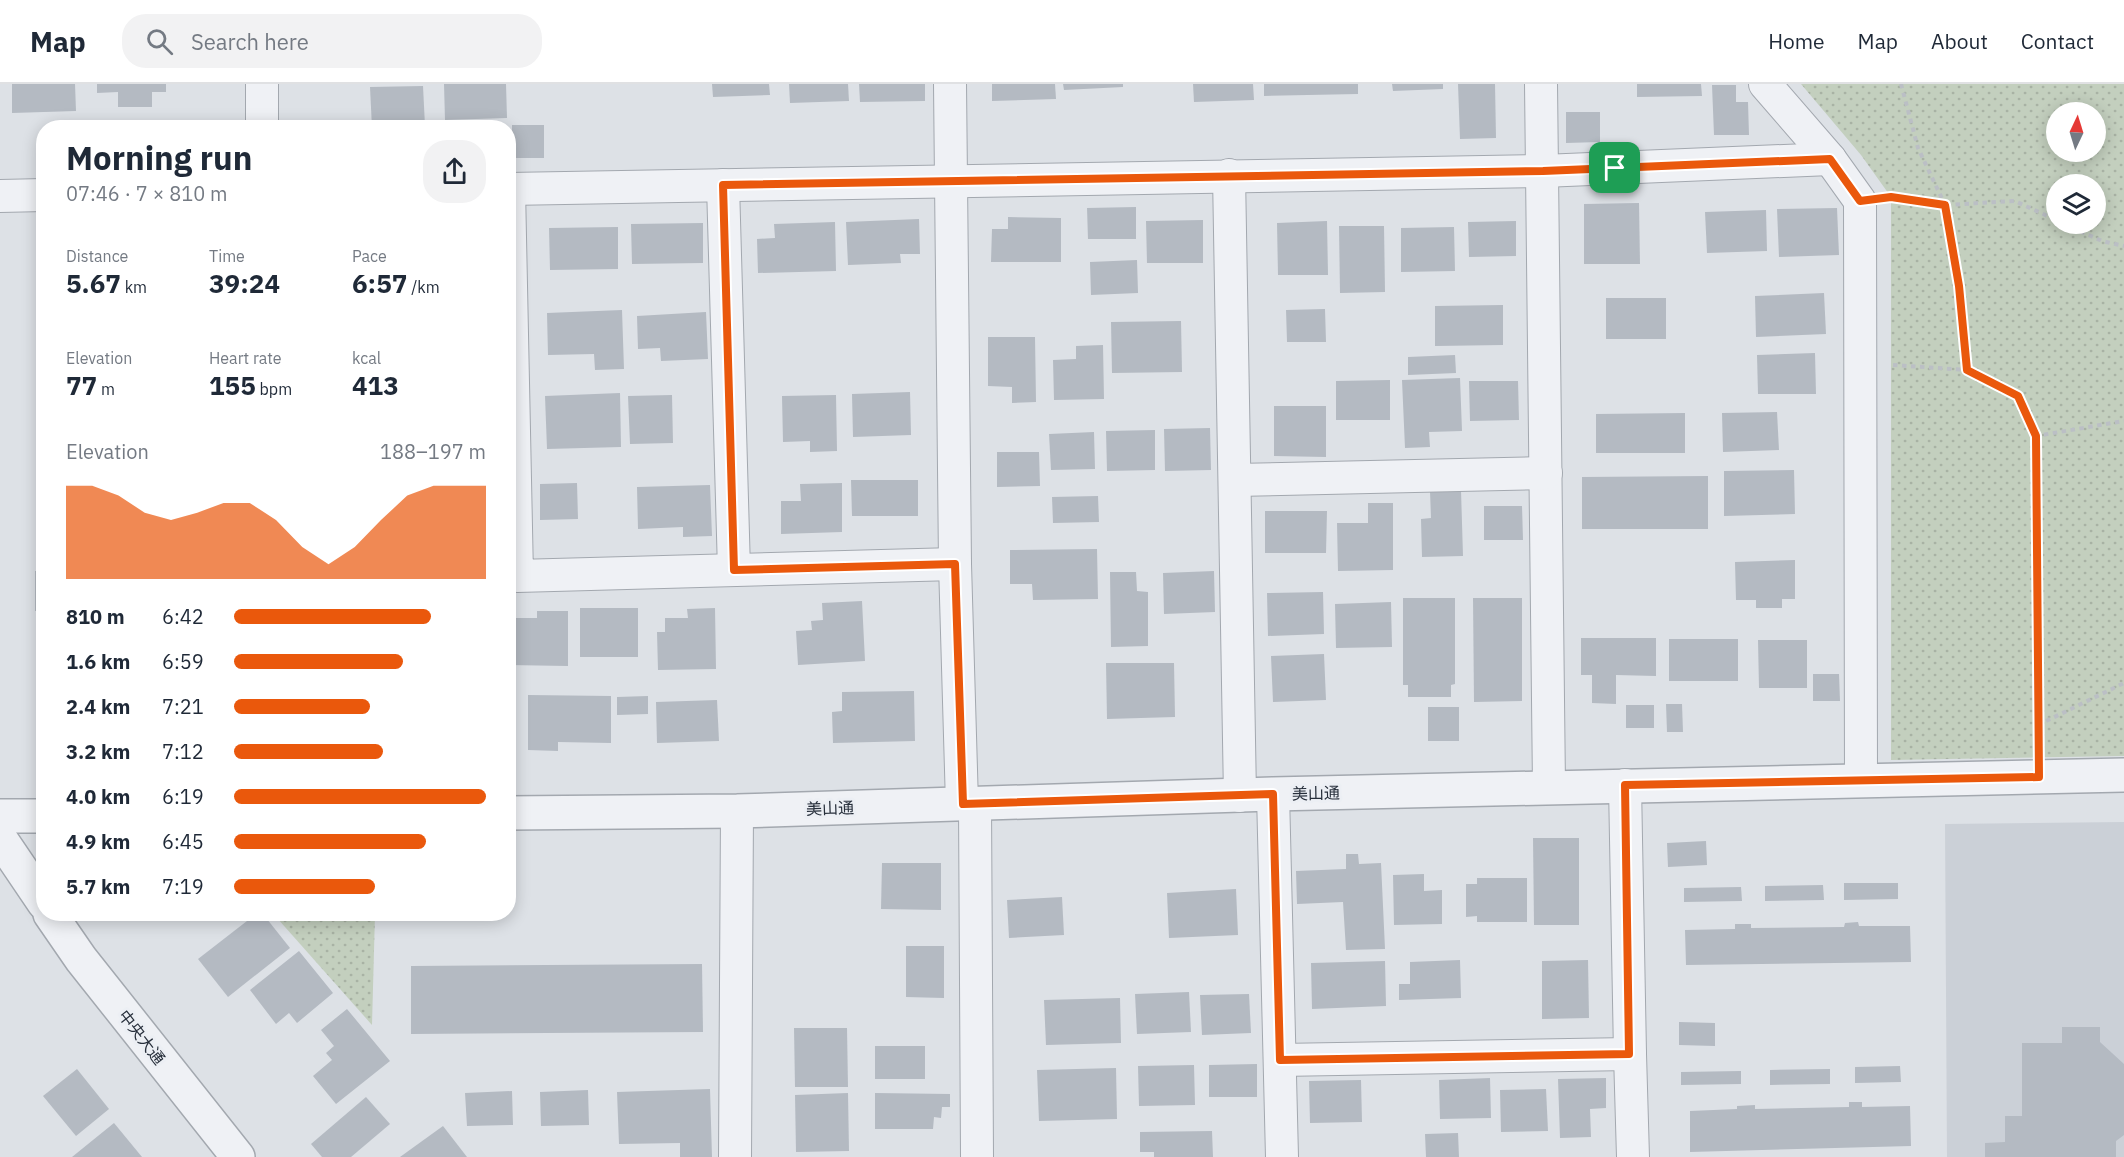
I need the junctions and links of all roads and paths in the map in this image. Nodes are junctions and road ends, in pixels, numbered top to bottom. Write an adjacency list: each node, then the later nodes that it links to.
1 (262, 84): 6 (street)
2 (950, 84): 10 (street)
3 (1541, 84): 8 (street)
4 (1765, 84): 7 (street)
5 (1901, 84): 16 (path)
6 (262, 120)
7 (1830, 159): 8 (street); 15 (street)
8 (1543, 171): 9 (street); 24 (street)
9 (1229, 175): 10 (street); 25 (street)
10 (952, 180): 11 (street); 27 (street)
11 (723, 185): 12 (street); 28 (street)
12 (516, 189)
13 (36, 195): 14 (street)
14 (0, 196)
15 (1860, 201): 16 (path); 20 (street)
16 (1945, 205): 17 (path); 21 (path)
17 (2046, 215)
18 (2086, 234): 19 (path)
19 (2124, 246)
20 (1860, 364): 21 (path); 33 (street)
21 (1967, 370): 23 (path)
22 (2124, 421): 23 (path)
23 (2036, 436): 30 (path)
24 (1546, 473): 25 (street); 35 (street)
25 (1234, 480): 37 (street)
26 (516, 490): 28 (street)
27 (955, 564): 28 (street); 38 (street)
28 (734, 570)
29 (2124, 683): 30 (path)
30 (2038, 725): 32 (path)
31 (2124, 775): 32 (street, 美山通)
32 (2039, 777): 33 (street, 美山通)
33 (1861, 781): 34 (street, 美山通)
34 (1625, 785): 35 (street, 美山通); 46 (street)
35 (1549, 787): 36 (street, 美山通)
36 (1273, 794): 37 (street, 美山通); 47 (street)
37 (1240, 796): 38 (street, 美山通)
38 (969, 804): 39 (street, 美山通); 50 (street)
39 (737, 811): 40 (street, 美山通); 49 (street)
40 (516, 813)
41 (0, 816): 42 (street)
42 (36, 816)
43 (0, 838): 44 (street)
44 (36, 891)
45 (55, 921): 48 (street, 中央大通)
46 (1629, 1054): 47 (street); 52 (street)
47 (1280, 1060): 51 (street)
48 (238, 1157)
49 (735, 1157)
50 (977, 1157)
51 (1282, 1157)
52 (1633, 1157)

